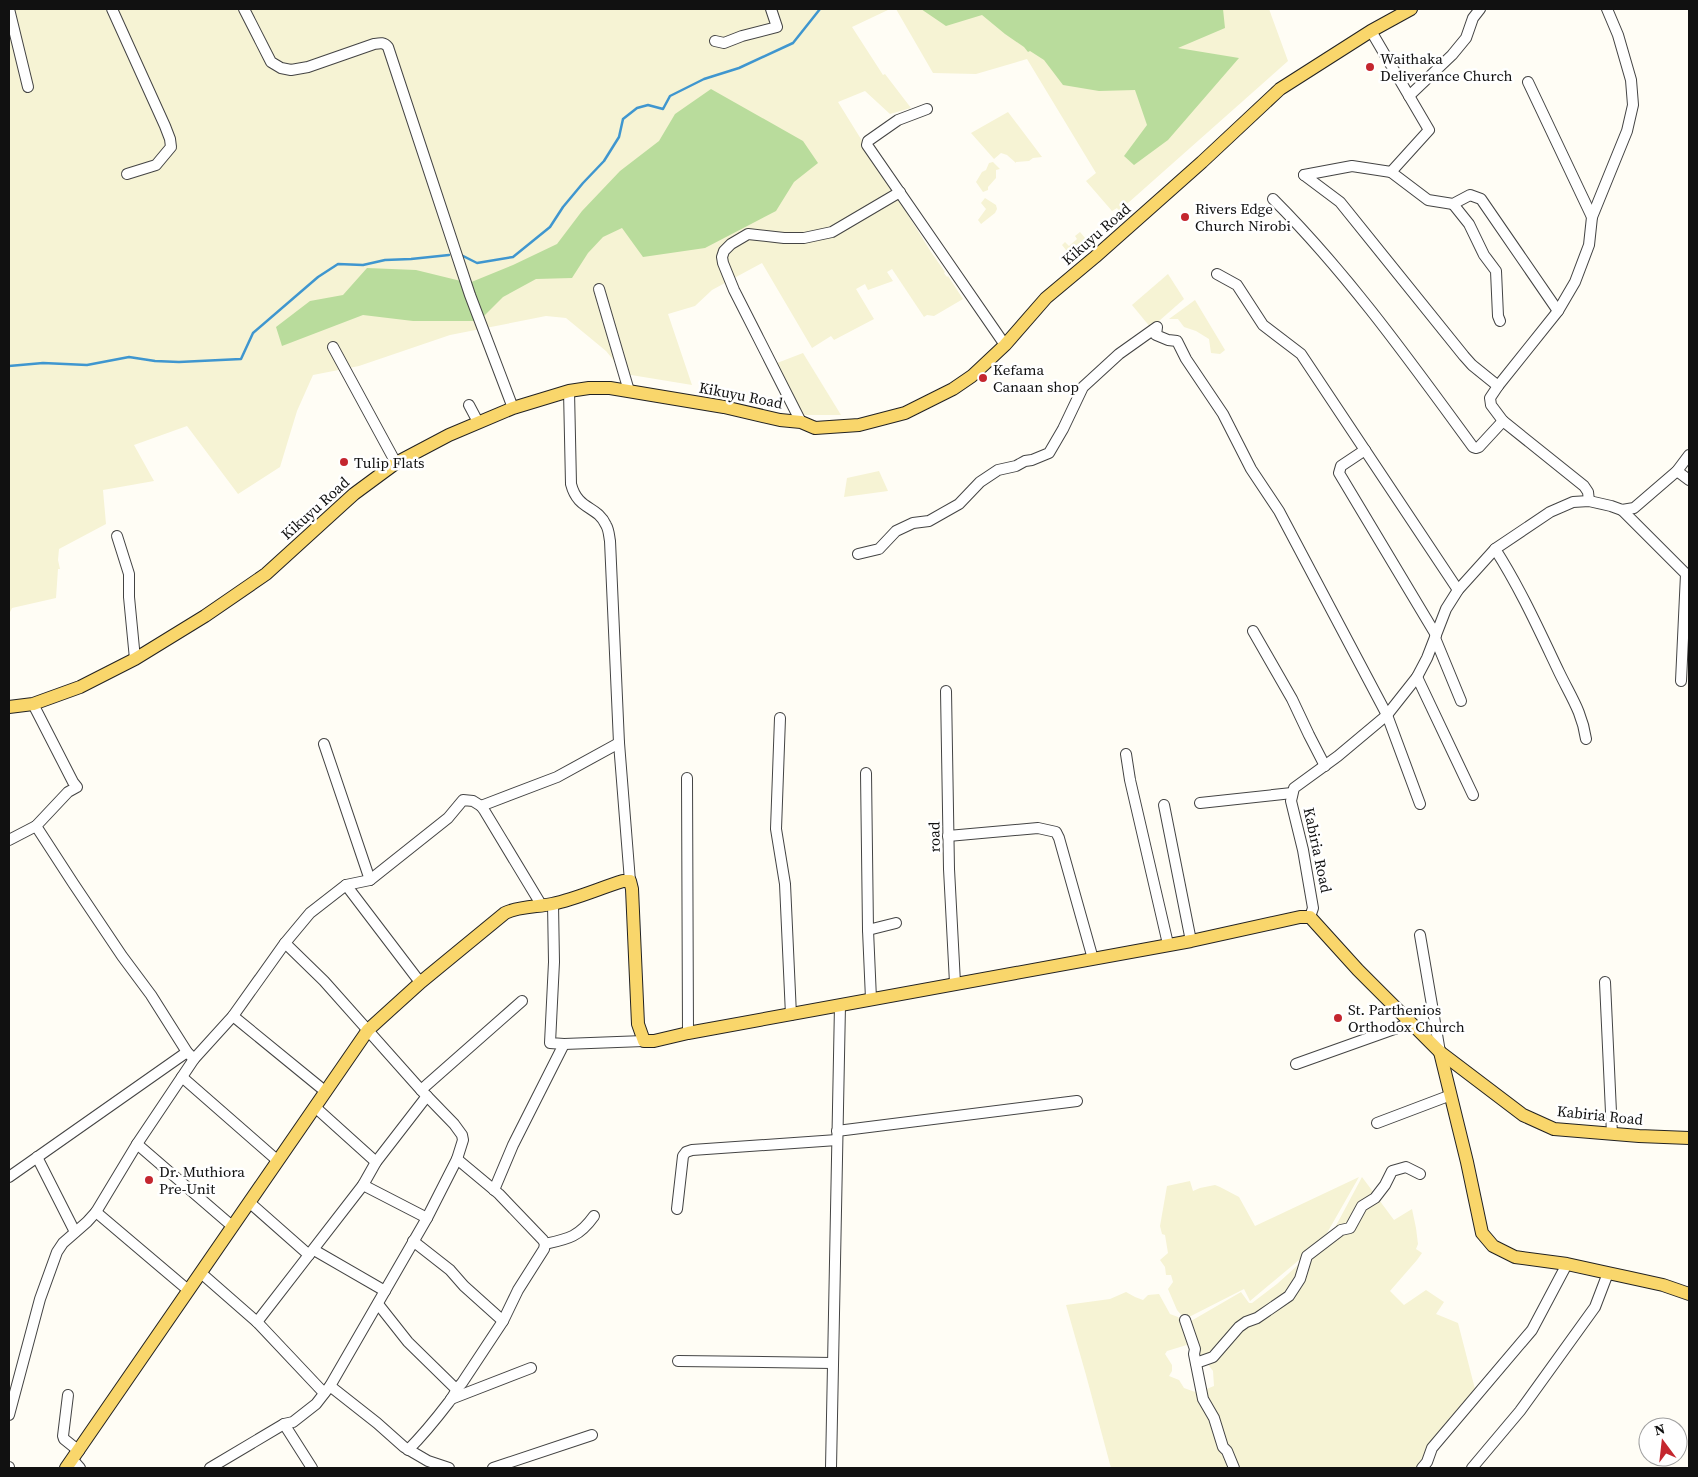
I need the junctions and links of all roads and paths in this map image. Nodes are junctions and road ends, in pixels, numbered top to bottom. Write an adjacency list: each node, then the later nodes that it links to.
1 (9, 9): 11 (street)
2 (112, 9): 15 (street)
3 (244, 9): 30 (street)
4 (771, 9): 9 (street)
5 (1411, 9): 8 (main road, Kikuyu Road)
6 (1480, 9): 12 (street)
7 (1607, 9): 19 (street)
8 (1370, 31): 12 (street); 24 (main road, Kikuyu Road)
9 (715, 41)
10 (1528, 82): 19 (street)
11 (28, 87)
12 (1409, 96): 14 (street)
13 (927, 109): 16 (street)
14 (1391, 172): 18 (street); 26 (street)
15 (127, 174)
16 (900, 192): 24 (street); 33 (street)
17 (1273, 199): 31 (street)
18 (1453, 204): 22 (street); 23 (street)
19 (1592, 217): 22 (street)
20 (1217, 274): 34 (street)
21 (599, 289): 28 (street)
22 (1558, 311): 26 (street)
23 (1500, 321)
24 (1005, 345): 33 (main road, Kikuyu Road)
25 (334, 347): 36 (street)
26 (1498, 386): 31 (street)
27 (569, 391): 28 (main road, Kikuyu Road); 30 (main road, Kikuyu Road); 58 (street)
28 (629, 391): 33 (main road, Kikuyu Road)
29 (469, 405): 32 (street)
30 (513, 408): 32 (main road, Kikuyu Road)
31 (1503, 421): 39 (street)
32 (478, 422): 36 (main road, Kikuyu Road)
33 (801, 422)
34 (1365, 450): 45 (street); 47 (street)
35 (1689, 455): 37 (street)
36 (396, 463): 48 (main road, Kikuyu Road)
37 (1677, 471): 38 (street); 40 (street)
38 (1689, 480)
39 (1588, 501): 40 (street, Kabiria Road); 42 (street, Kabiria Road)
40 (1622, 510): 44 (street)
41 (116, 536): 48 (street)
42 (1495, 549): 45 (street, Kabiria Road); 57 (street)
43 (858, 554): 55 (street)
44 (1687, 575): 50 (street)
45 (1458, 590): 47 (street, Kabiria Road)
46 (1253, 632): 61 (street)
47 (1435, 637): 49 (street, Kabiria Road); 52 (street)
48 (135, 659): 53 (main road, Kikuyu Road)
49 (1417, 677): 55 (street, Kabiria Road); 65 (street)
50 (1681, 681)
51 (946, 691): 71 (street, road)
52 (1460, 701)
53 (32, 704): 54 (main road, Kikuyu Road); 70 (street)
54 (9, 707)
55 (1387, 715): 61 (street, Kabiria Road); 67 (street)
56 (780, 718): 91 (street)
57 (1586, 740)
58 (619, 743): 69 (street); 74 (street)
59 (324, 744): 73 (street)
60 (1126, 754): 83 (street)
61 (1325, 766): 64 (street, Kabiria Road)
62 (866, 773): 79 (street)
63 (687, 778): 95 (street)
64 (1292, 793): 66 (street); 77 (street, Kabiria Road)
65 (1473, 795)
66 (1200, 803)
67 (1420, 804)
68 (1164, 805): 81 (street)
69 (481, 806): 73 (street); 76 (street)
70 (36, 826): 72 (street); 99 (street)
71 (948, 836): 84 (street); 87 (street, road)
72 (9, 840)
73 (370, 880): 75 (street)
74 (630, 881): 76 (main road); 96 (main road)
75 (346, 885): 82 (street); 85 (street)
76 (548, 905): 85 (main road); 97 (street)
77 (1310, 917): 81 (main road); 93 (main road, Kabiria Road)
78 (896, 923): 79 (street)
79 (868, 930): 88 (street)
80 (1420, 935): 98 (street)
81 (1191, 940): 83 (main road)
82 (284, 943): 92 (street); 94 (street)
83 (1168, 944): 84 (main road)
84 (1093, 959): 87 (main road)
85 (421, 982): 94 (main road)
86 (1605, 982): 108 (street)
87 (955, 983): 88 (main road)
88 (871, 999): 90 (main road)
89 (522, 1001): 103 (street)
90 (840, 1005): 91 (main road); 109 (street)
91 (791, 1015): 95 (main road)
92 (233, 1016): 99 (street); 102 (street)
93 (1411, 1023): 98 (main road, Kabiria Road); 100 (street)
94 (368, 1030): 102 (main road); 103 (street)
95 (688, 1033): 96 (main road)
96 (644, 1041): 97 (street)
97 (564, 1044): 119 (street)
98 (1440, 1052): 104 (main road); 108 (main road, Kabiria Road)
99 (191, 1056): 101 (street); 112 (street)
100 (1296, 1064)
101 (182, 1077): 111 (street); 114 (street)
102 (326, 1092): 106 (main road)
103 (424, 1093): 113 (street); 115 (street)
104 (1451, 1095): 107 (street); 130 (main road)
105 (1077, 1101): 109 (street)
106 (315, 1107): 114 (main road); 115 (street)
107 (1377, 1123)
108 (1612, 1134): 110 (main road, Kabiria Road)
109 (837, 1136): 121 (street); 141 (street)
110 (1689, 1138)
111 (137, 1144): 122 (street); 125 (street)
112 (36, 1157): 117 (street); 126 (street)
113 (458, 1159): 119 (street); 124 (street)
114 (278, 1161): 120 (main road)
115 (376, 1162): 118 (street)
116 (1420, 1174): 142 (street)
117 (9, 1177)
118 (363, 1185): 124 (street); 129 (street)
119 (494, 1190): 128 (street)
120 (249, 1202): 125 (main road); 129 (street)
121 (677, 1209)
122 (96, 1212): 126 (street); 133 (street)
123 (594, 1216): 128 (street)
124 (427, 1218): 127 (street)
125 (232, 1226): 131 (main road)
126 (76, 1232): 148 (street)
127 (414, 1241): 134 (street); 138 (street)
128 (545, 1244): 138 (street)
129 (312, 1252): 134 (street); 139 (street)
130 (1567, 1264): 132 (main road); 159 (street)
131 (201, 1273): 133 (main road); 139 (street)
132 (1608, 1273): 135 (main road); 160 (street)
133 (188, 1290): 152 (main road)
134 (385, 1291): 136 (street)
135 (1689, 1294)
136 (378, 1304): 144 (street); 145 (street)
137 (1185, 1320): 142 (street)
138 (503, 1321): 144 (street)
139 (257, 1322): 145 (street)
140 (678, 1361): 141 (street)
141 (833, 1363): 157 (street)
142 (1196, 1363): 158 (street)
143 (531, 1368): 147 (street)
144 (456, 1388): 147 (street)
145 (327, 1390): 149 (street); 151 (street)
146 (68, 1396): 152 (street)
147 (452, 1400): 151 (street)
148 (9, 1415)
149 (284, 1424): 153 (street); 154 (street)
150 (592, 1435): 156 (street)
151 (408, 1450): 155 (street)
152 (74, 1462)
153 (210, 1468)
154 (312, 1468)
155 (449, 1468)
156 (493, 1468)
157 (831, 1468)
158 (1234, 1468)
159 (1422, 1468)
160 (1472, 1468)

